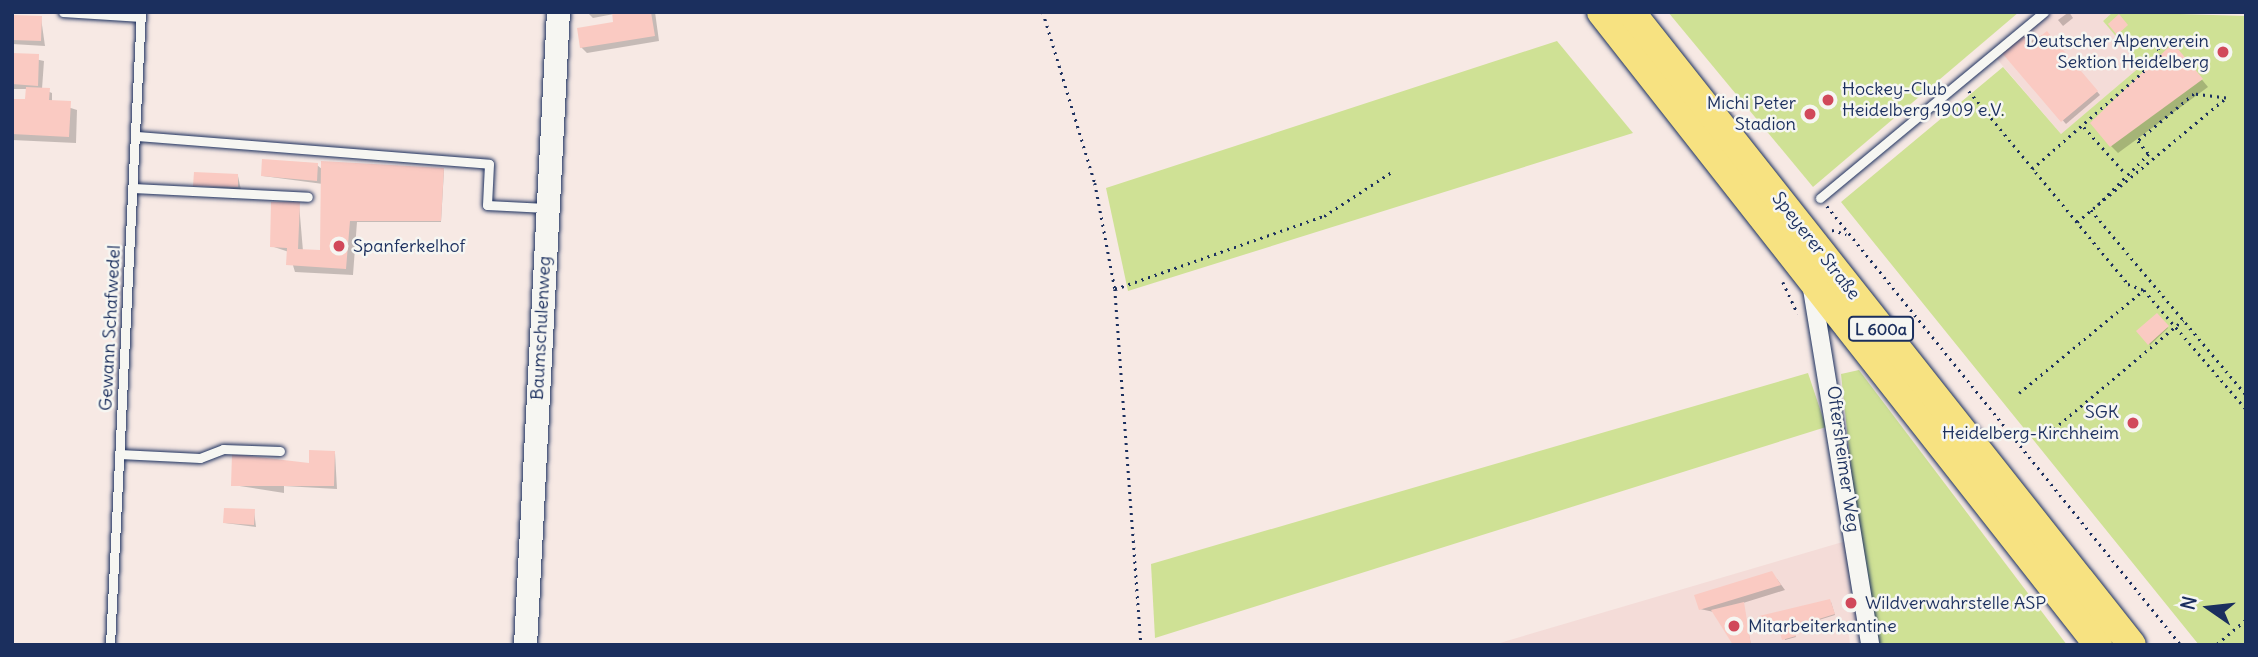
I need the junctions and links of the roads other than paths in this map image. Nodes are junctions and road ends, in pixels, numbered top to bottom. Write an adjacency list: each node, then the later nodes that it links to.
1 (63, 12): 6 (lane)
2 (558, 12): 11 (street, Baumschulenweg)
3 (1601, 12): 12 (main road, Speyerer Straße / L 600a)
4 (1631, 12): 19 (main road, Speyerer Straße / L 600a)
5 (2044, 12): 10 (lane)
6 (141, 14): 7 (lane, Gewann Schafwedel)
7 (137, 136): 8 (lane, Gewann Schafwedel); 11 (lane)
8 (133, 188): 9 (lane); 14 (lane, Gewann Schafwedel)
9 (308, 197)
10 (1820, 198)
11 (548, 208): 16 (street, Baumschulenweg)
12 (1808, 274): 17 (street, Oftersheimer Weg); 18 (main road, Speyerer Straße / L 600a)
13 (280, 451): 14 (lane)
14 (119, 454): 15 (lane, Gewann Schafwedel)
15 (110, 645)
16 (525, 645)
17 (1870, 645)
18 (2098, 645)
19 (2132, 645)

